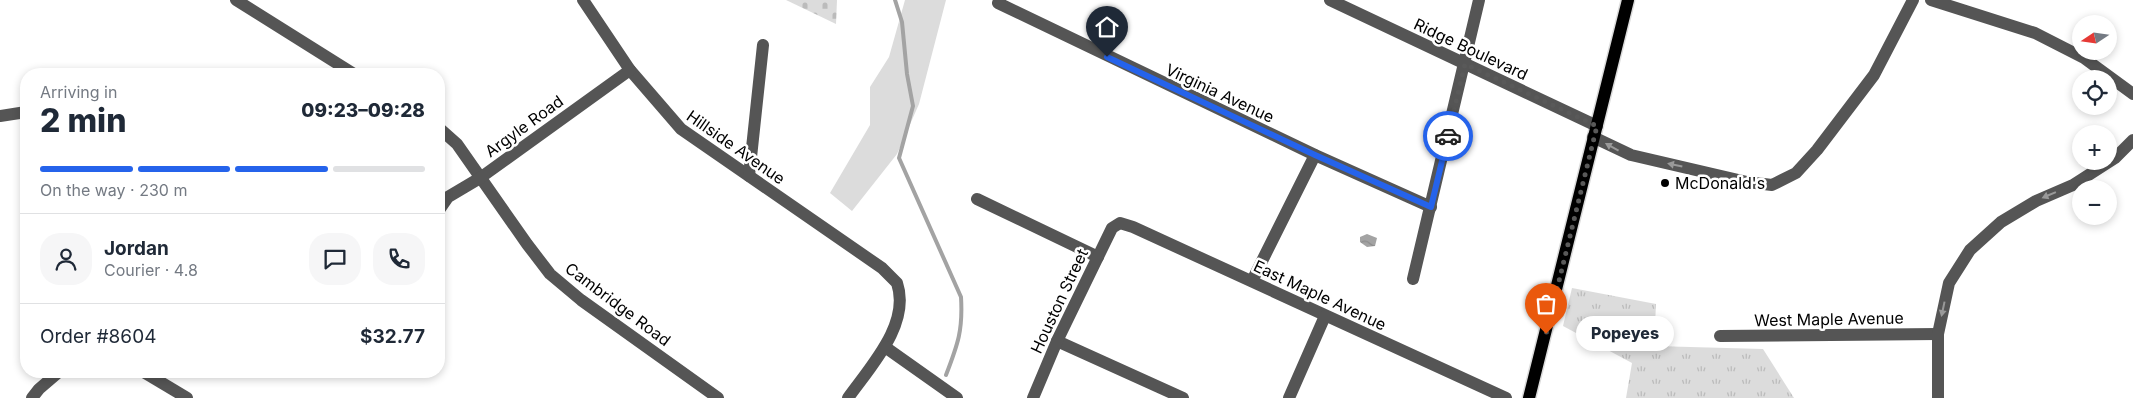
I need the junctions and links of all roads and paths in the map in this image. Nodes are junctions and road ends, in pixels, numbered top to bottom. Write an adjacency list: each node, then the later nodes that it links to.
1 (236, 0): 11 (street)
2 (583, 0): 12 (street, Hillside Avenue)
3 (1330, 0): 10 (street, Ridge Boulevard)
4 (1479, 0): 10 (street)
5 (1628, 0): 16 (main road)
6 (1912, 0): 16 (street, Ridge Boulevard, one-way to 16)
7 (1931, 0): 13 (street)
8 (998, 3): 19 (street, Virginia Avenue)
9 (763, 45): 20 (street)
10 (1465, 64): 16 (street, Ridge Boulevard); 24 (street)
11 (344, 68)
12 (630, 70): 20 (street, Hillside Avenue); 21 (street, Argyle Road)
13 (2133, 94)
14 (20, 113): 15 (street)
15 (0, 116)
16 (1595, 132): 45 (main road)
17 (445, 133): 21 (street, Cambridge Road)
18 (2133, 140): 30 (street, one-way to 30)
19 (1315, 155): 24 (street, Virginia Avenue); 28 (street)
20 (748, 176): 33 (street, Hillside Avenue)
21 (480, 178): 23 (street, Argyle Road); 38 (street, Cambridge Road)
22 (977, 199): 26 (street)
23 (445, 201)
24 (1431, 207): 27 (street)
25 (1120, 223): 26 (street, Houston Street); 28 (street, East Maple Avenue)
26 (1098, 257): 32 (street, Houston Street)
27 (1413, 279)
28 (1252, 280): 29 (street, East Maple Avenue)
29 (1325, 316): 43 (street); 44 (street, East Maple Avenue)
30 (1938, 334): 31 (street, West Maple Avenue); 46 (street)
31 (1720, 336)
32 (1057, 341): 41 (street, Houston Street); 42 (street)
33 (885, 347): 39 (street); 40 (street)
34 (52, 378): 36 (street)
35 (154, 378): 37 (street)
36 (32, 398)
37 (187, 398)
38 (718, 398)
39 (848, 398)
40 (957, 398)
41 (1033, 398)
42 (1183, 398)
43 (1289, 398)
44 (1506, 398)
45 (1529, 398)
46 (1938, 398)

